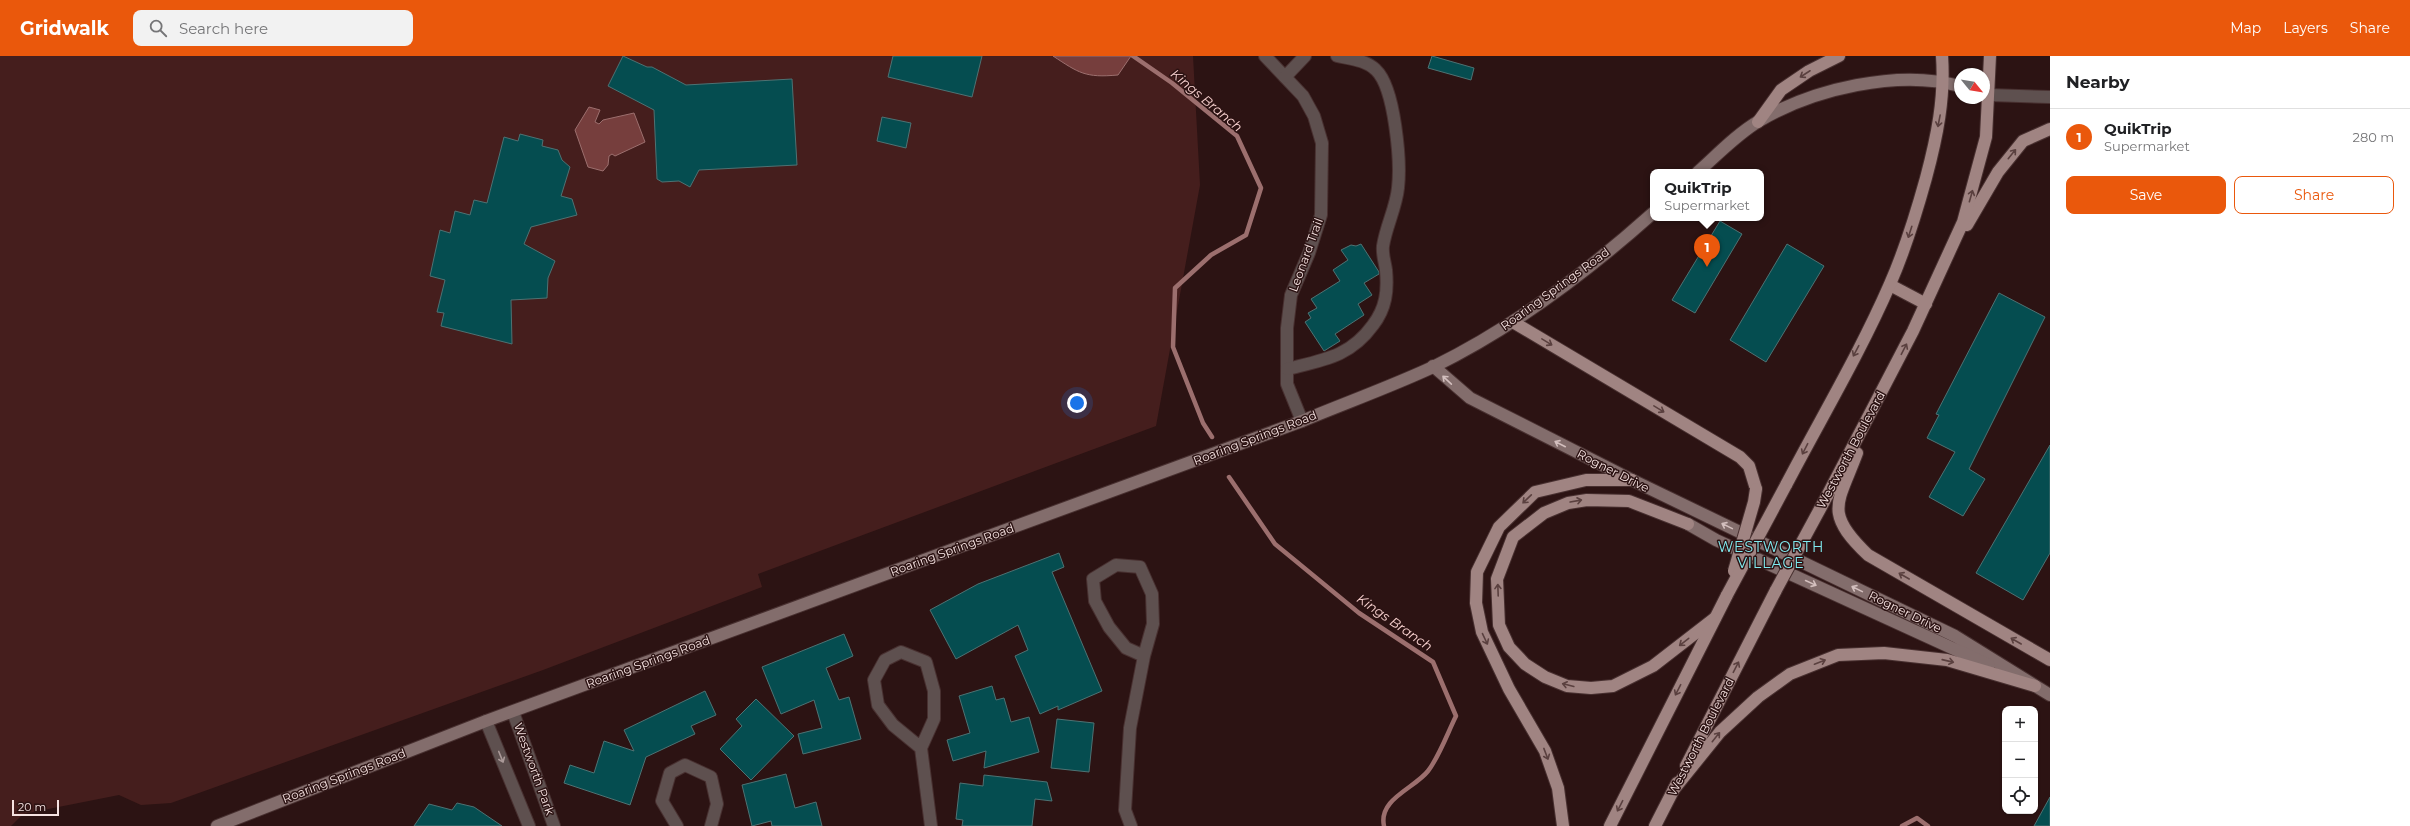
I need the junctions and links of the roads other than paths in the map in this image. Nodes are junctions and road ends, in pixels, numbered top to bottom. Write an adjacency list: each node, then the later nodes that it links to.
1 (1266, 56): 8 (street, Leonard Trail)
2 (1305, 56): 8 (street)
3 (1337, 56): 23 (street)
4 (1839, 56): 14 (main road, one-way to 14)
5 (1942, 56): 9 (main road)
6 (1990, 56): 7 (main road, Westworth Boulevard)
7 (1989, 68)
8 (1285, 77): 23 (street, Leonard Trail)
9 (1944, 82): 10 (street); 14 (street); 19 (main road, one-way to 19)
10 (1954, 84)
11 (1990, 94): 12 (street)
12 (2050, 97)
13 (1987, 104): 18 (main road, Westworth Boulevard, one-way to 13)
14 (1758, 122): 16 (street)
15 (2050, 128): 18 (main road, one-way to 15)
16 (1702, 169)
17 (1650, 216): 21 (street, Roaring Springs Road)
18 (1948, 259): 20 (main road, Westworth Boulevard)
19 (1890, 285): 20 (main road); 28 (main road, one-way to 28, bridge)
20 (1926, 304): 24 (main road, Westworth Boulevard, one-way to 20)
21 (1513, 322): 22 (street, Roaring Springs Road); 28 (main road, one-way to 28, bridge)
22 (1433, 366): 25 (street, Roaring Springs Road); 26 (street, Rogner Drive, one-way to 22)
23 (1287, 369): 25 (street, Leonard Trail)
24 (1874, 409): 31 (main road, one-way to 24); 37 (main road, Westworth Boulevard, one-way to 24, bridge)
25 (1302, 421): 34 (street, Roaring Springs Road)
26 (1632, 480): 32 (street, Rogner Drive, one-way to 26); 45 (main road, one-way to 45)
27 (1688, 524): 29 (main road, one-way to 27); 32 (street, Rogner Drive, one-way to 32)
28 (1727, 595): 29 (main road)
29 (1715, 618): 46 (main road, one-way to 46)
30 (1144, 656): 30 (street); 44 (street)
31 (2050, 660)
32 (2035, 686): 33 (street); 37 (main road, one-way to 32)
33 (2050, 695)
34 (513, 712): 35 (street, Roaring Springs Road); 40 (street, Westworth Park)
35 (486, 720): 38 (street, Roaring Springs Road); 39 (street, Westworth Park, one-way to 39)
36 (921, 748): 36 (street); 43 (street)
37 (1674, 789): 47 (main road, Westworth Boulevard)
38 (217, 826)
39 (528, 826)
40 (554, 826)
41 (677, 826): 42 (street)
42 (711, 826)
43 (931, 826)
44 (1131, 826)
45 (1563, 826)
46 (1610, 826)
47 (1655, 826)

